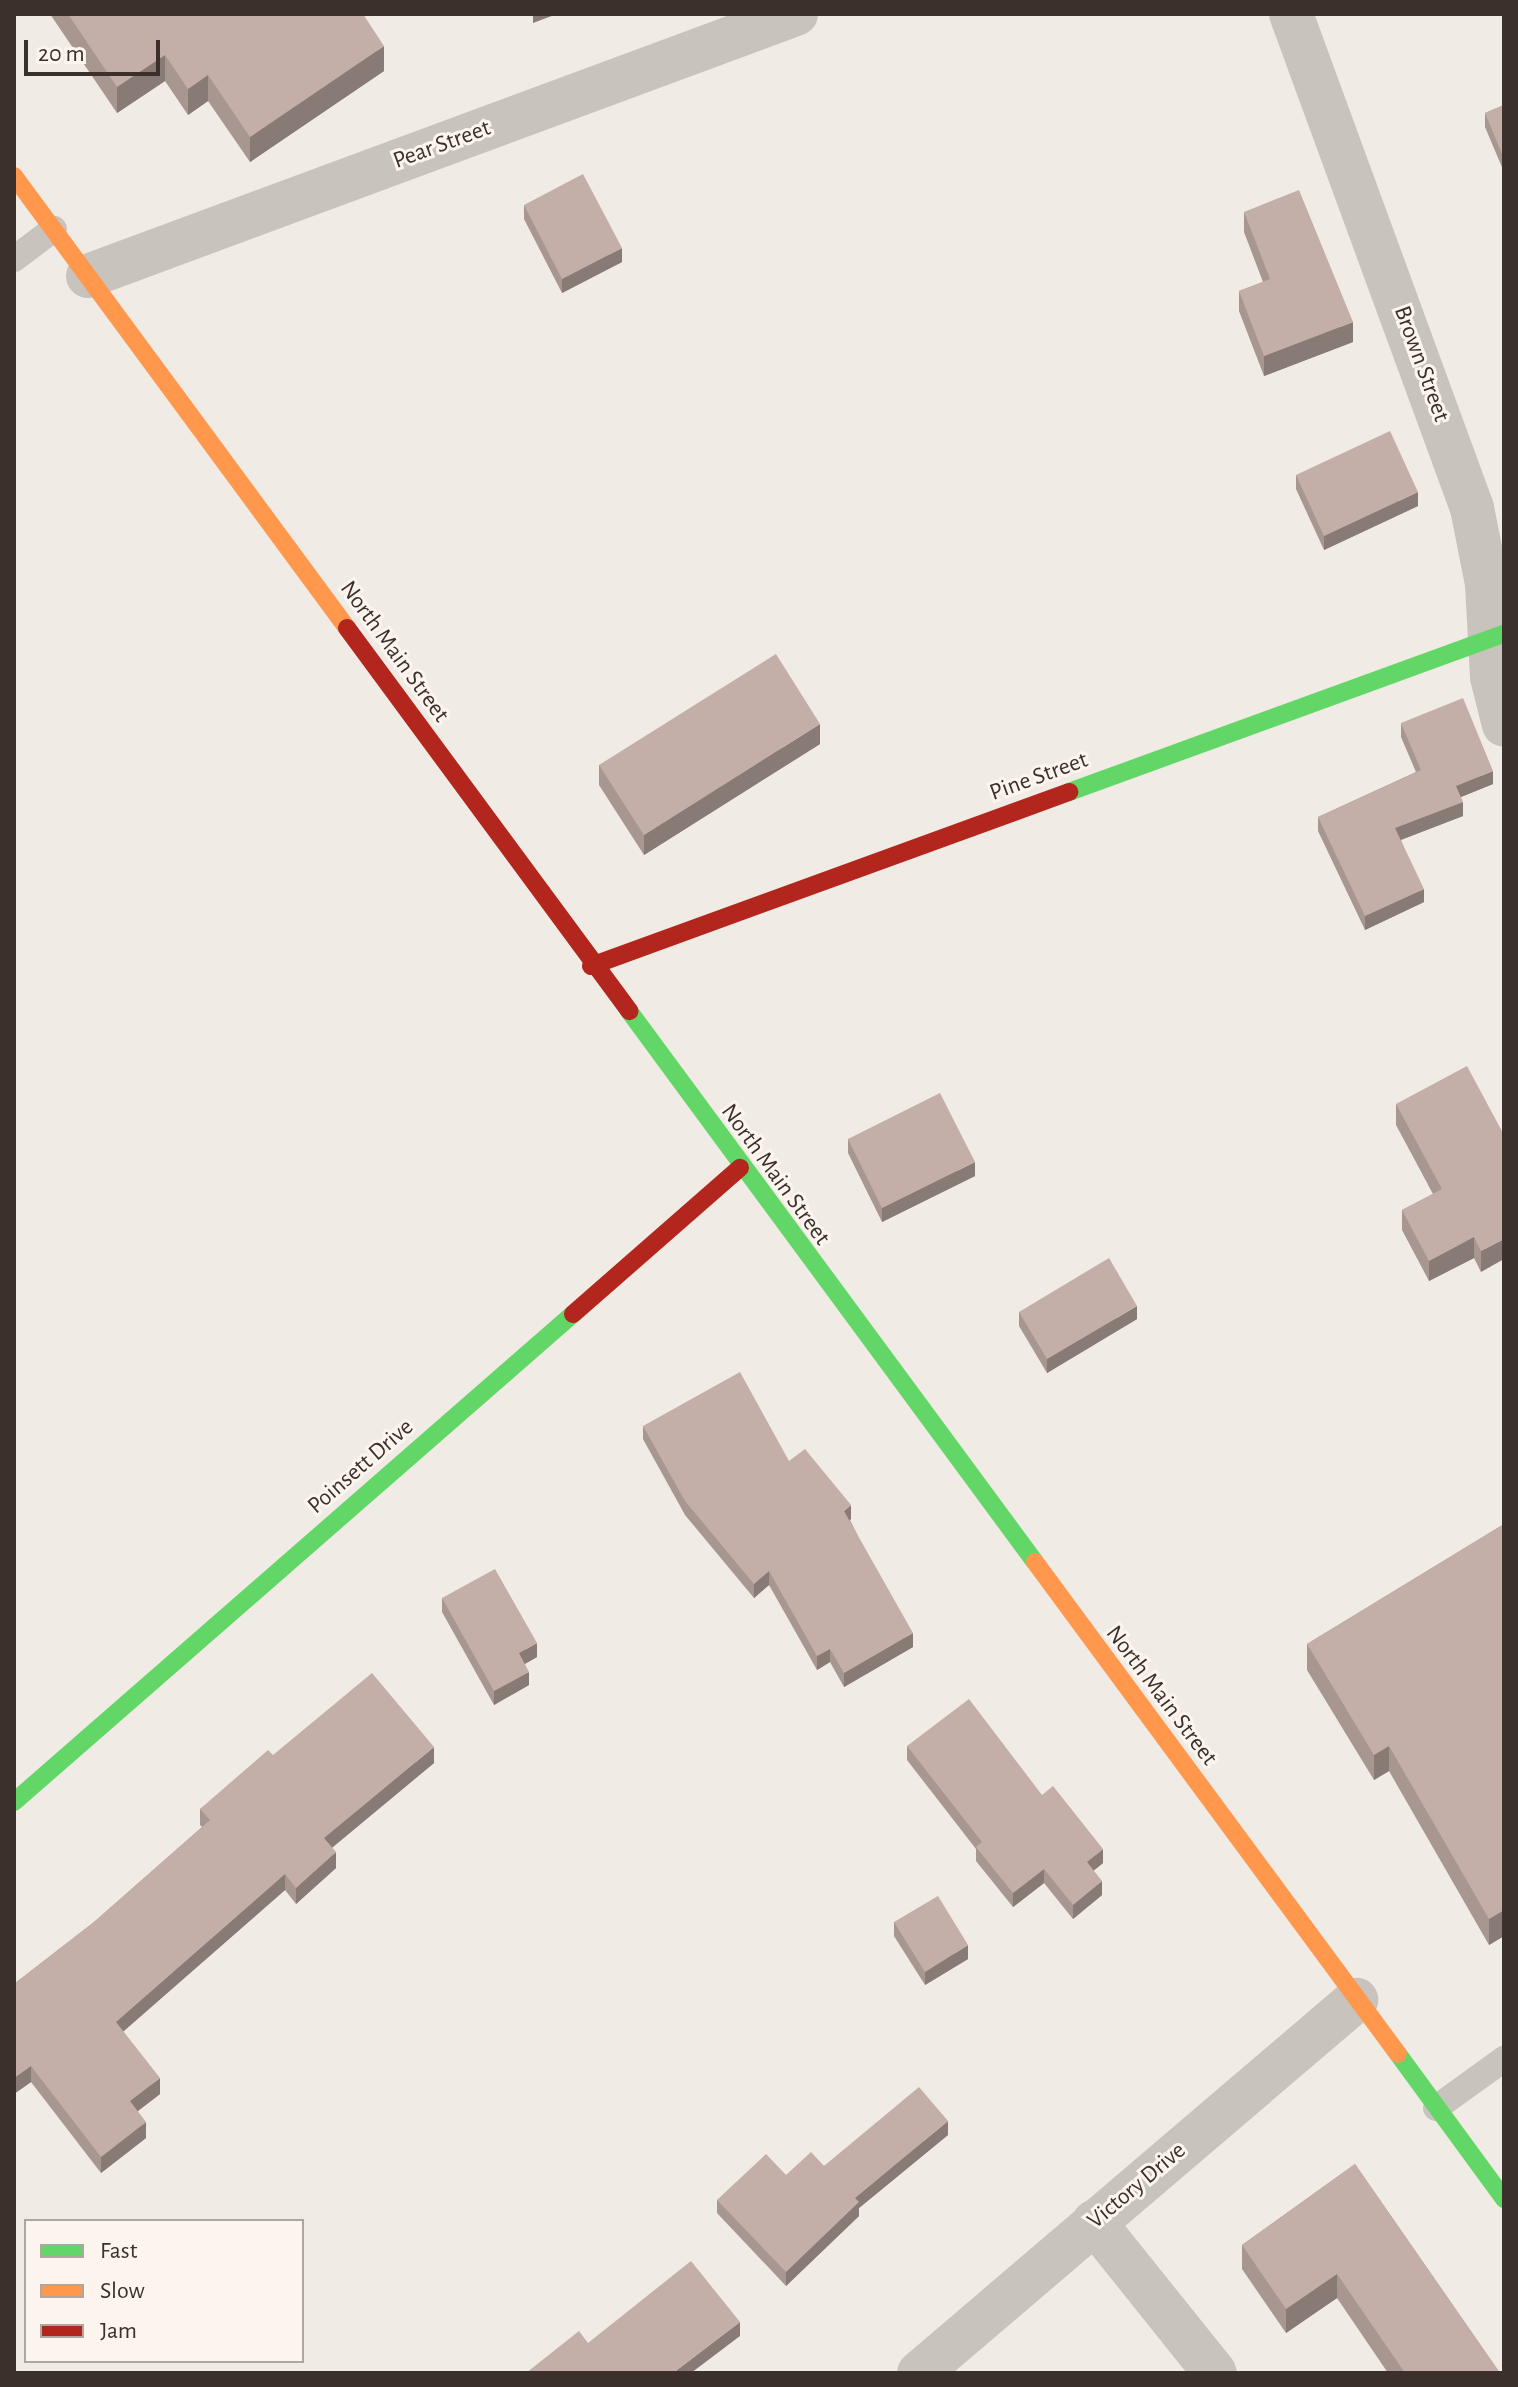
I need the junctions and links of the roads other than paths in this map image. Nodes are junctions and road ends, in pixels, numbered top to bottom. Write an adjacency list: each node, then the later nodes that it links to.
1 (796, 14): 6 (street, Pear Street)
2 (1291, 14): 7 (street, Brown Street)
3 (14, 176): 4 (main road, North Main Street)
4 (54, 229): 5 (lane); 6 (main road, North Main Street)
5 (14, 259)
6 (88, 276): 9 (main road, North Main Street)
7 (1496, 637): 8 (street, Brown Street); 9 (main road, Pine Street)
8 (1504, 725)
9 (591, 966): 10 (main road, North Main Street)
10 (740, 1168): 11 (main road, Poinsett Drive); 12 (main road, North Main Street)
11 (14, 1802)
12 (1356, 2000): 14 (main road, North Main Street); 16 (street, Victory Drive)
13 (1504, 2059): 14 (lane)
14 (1436, 2108): 15 (main road, North Main Street)
15 (1504, 2199)
16 (1094, 2222): 17 (street, Victory Drive); 18 (street)
17 (919, 2373)
18 (1215, 2373)

